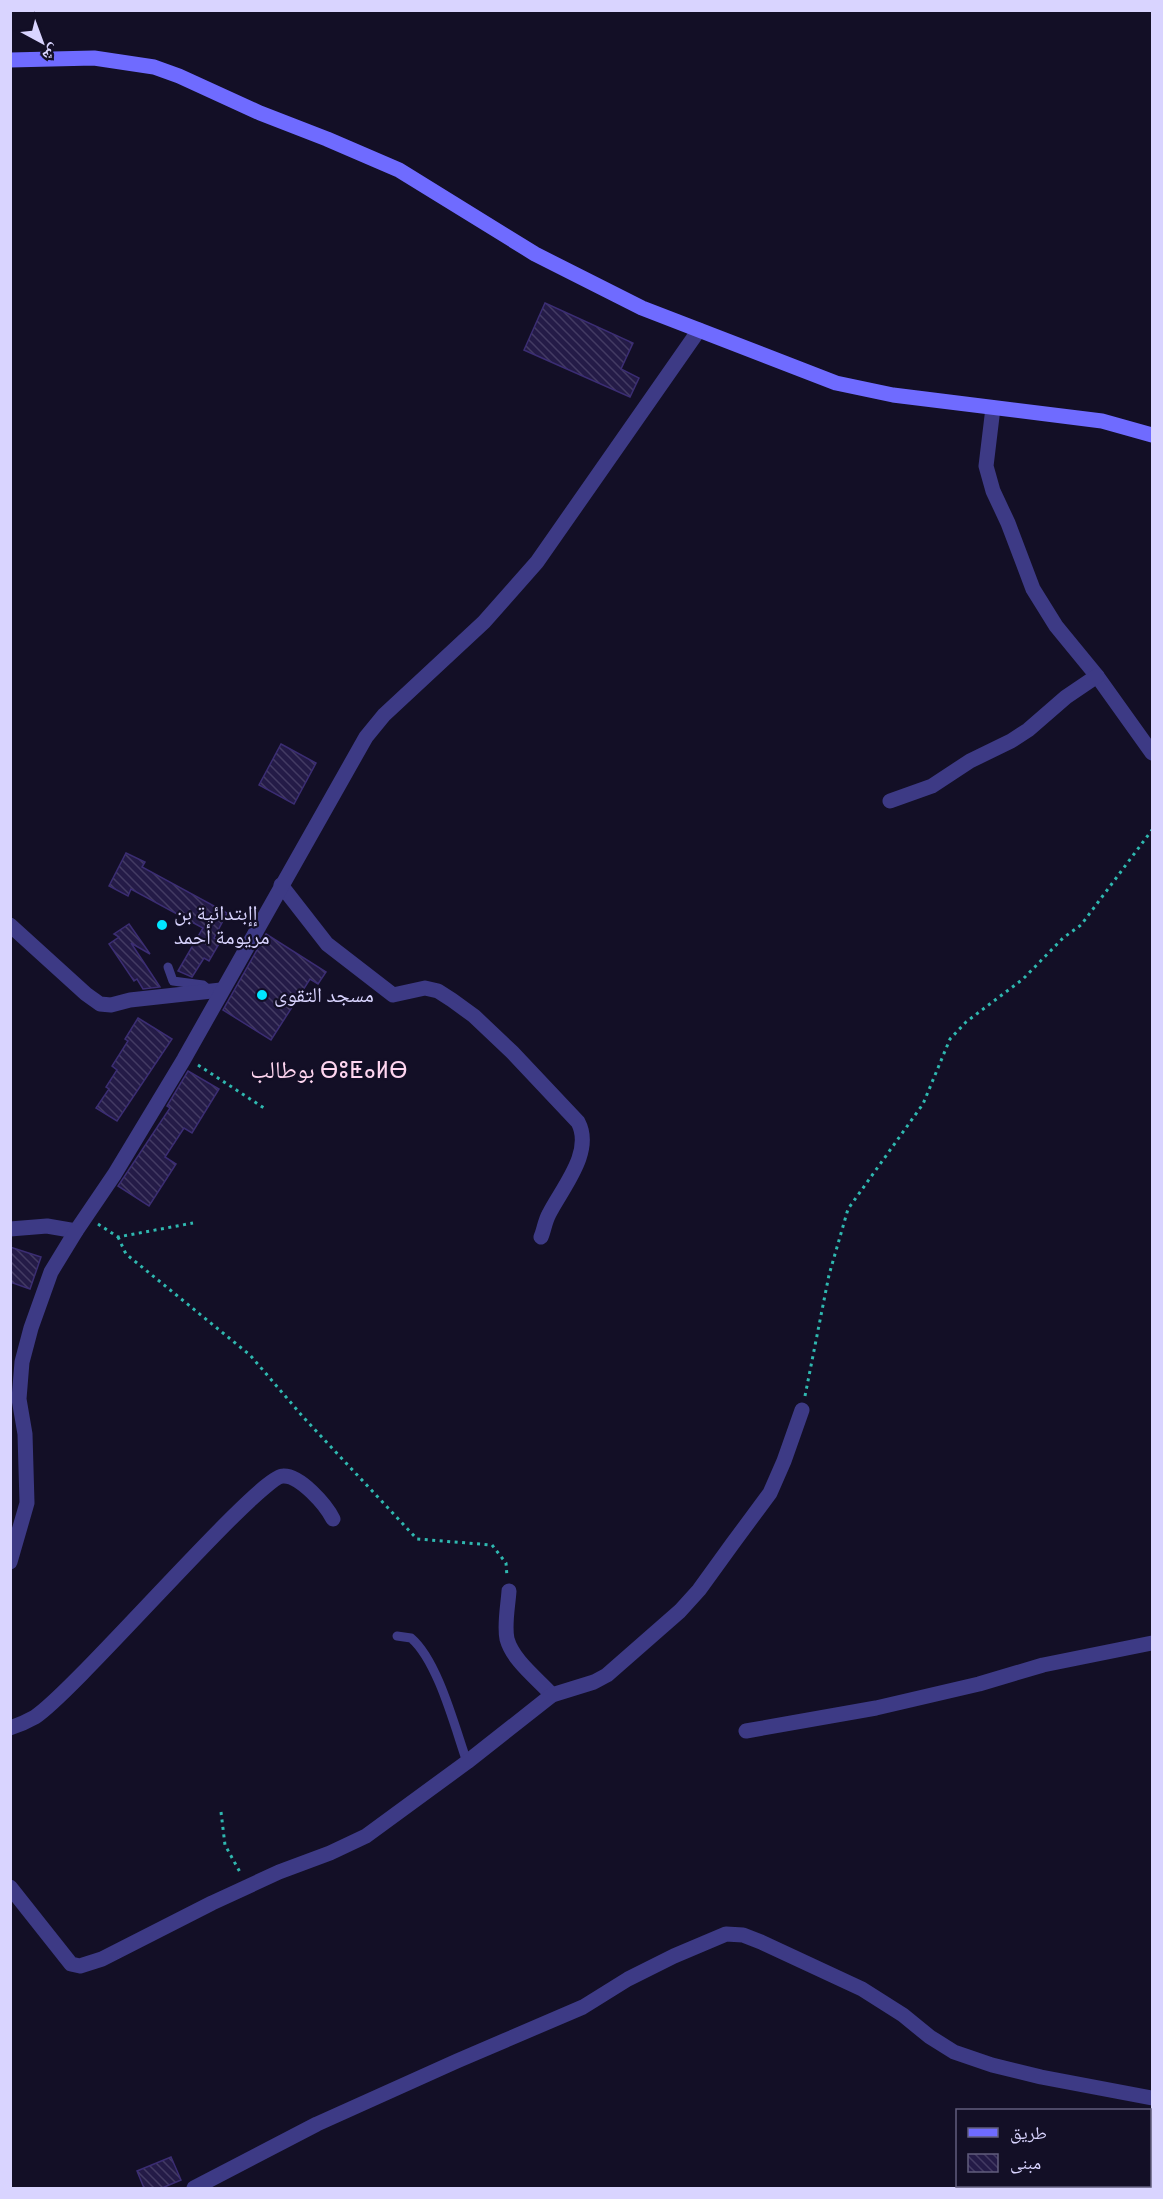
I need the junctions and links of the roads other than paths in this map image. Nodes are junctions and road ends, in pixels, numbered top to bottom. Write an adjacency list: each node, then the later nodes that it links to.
1 (10, 60): 2 (main road)
2 (699, 330): 3 (main road); 8 (street)
3 (993, 408): 4 (main road); 5 (street)
4 (1152, 435)
5 (1097, 676): 6 (street); 7 (street)
6 (1152, 753)
7 (890, 801)
8 (281, 885): 11 (street); 14 (street)
9 (10, 925): 11 (street)
10 (168, 967): 11 (lane)
11 (216, 991): 13 (street)
12 (10, 1229): 13 (street)
13 (76, 1231): 17 (street)
14 (542, 1237)
15 (802, 1410): 21 (street)
16 (333, 1519): 22 (street)
17 (10, 1562)
18 (508, 1591): 21 (street)
19 (397, 1636): 24 (lane)
20 (1152, 1643): 23 (street)
21 (552, 1695): 24 (street)
22 (10, 1728)
23 (746, 1731)
24 (467, 1762): 25 (street)
25 (10, 1887)
26 (1152, 2098): 27 (street)
27 (194, 2188)

